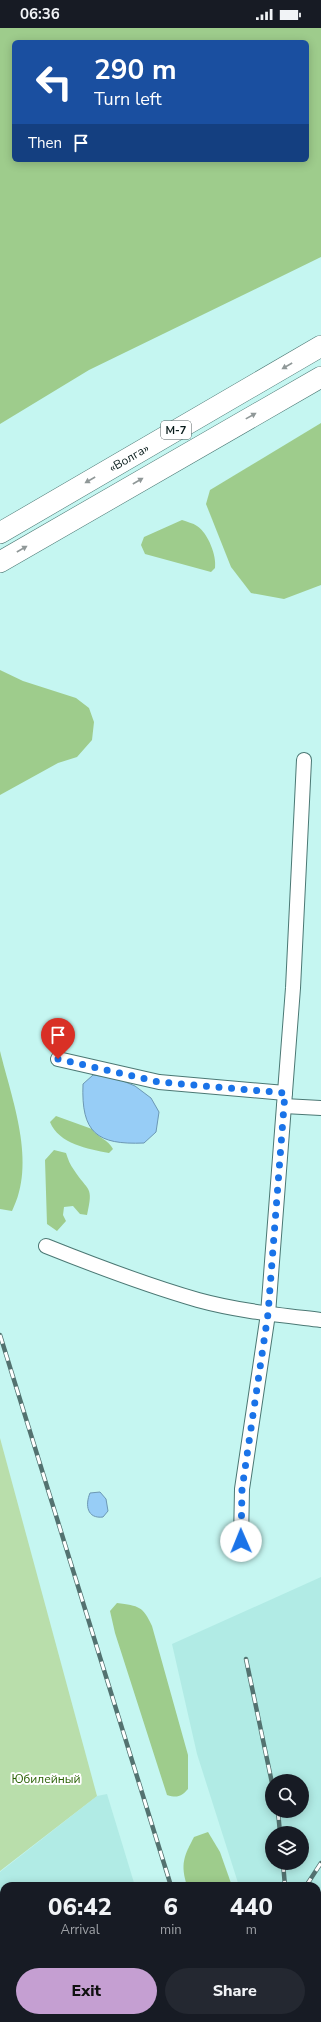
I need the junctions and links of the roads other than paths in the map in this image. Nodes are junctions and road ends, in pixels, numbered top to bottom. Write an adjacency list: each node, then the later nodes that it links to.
1 (321, 346): 3 (highway, «Волга» / М-7, one-way to 3)
2 (321, 377): 4 (highway, «Волга» / М-7, one-way to 2)
3 (0, 533)
4 (0, 562)
5 (304, 760): 7 (street)
6 (58, 1059): 7 (street)
7 (284, 1099): 8 (street); 10 (street)
8 (321, 1108)
9 (46, 1246): 10 (street)
10 (268, 1314): 11 (street); 12 (street)
11 (321, 1320)
12 (241, 1541)

